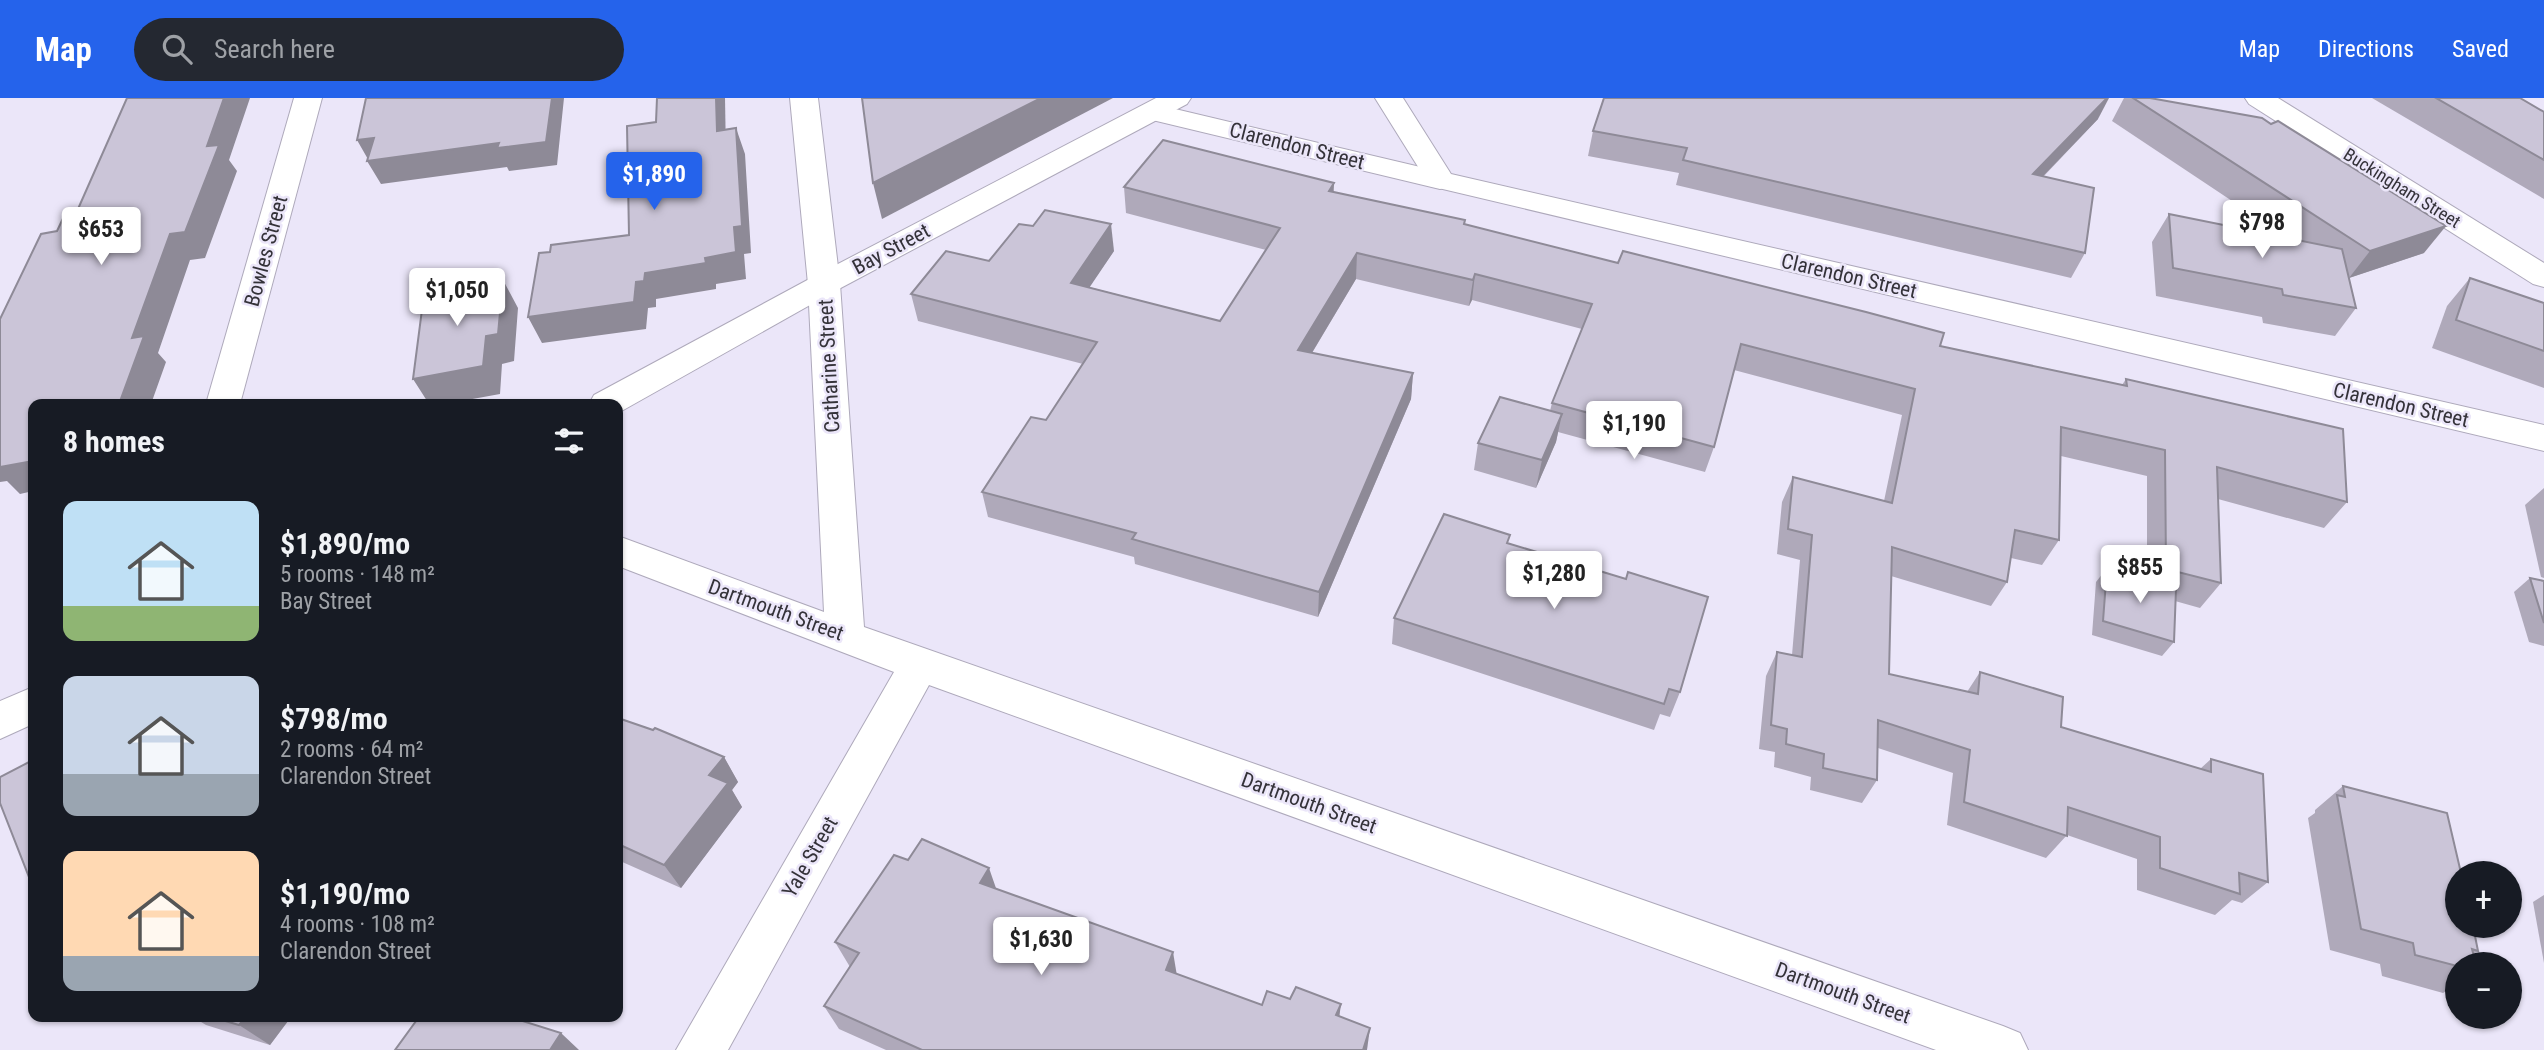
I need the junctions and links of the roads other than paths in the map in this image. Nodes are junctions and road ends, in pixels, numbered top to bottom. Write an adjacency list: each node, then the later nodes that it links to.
1 (308, 98): 9 (street, Bowles Street)
2 (804, 98): 8 (street, Catharine Street)
3 (1389, 98): 6 (street)
4 (2259, 98): 7 (street, Buckingham Street)
5 (1166, 105): 6 (street, Clarendon Street); 8 (street, Bay Street)
6 (1440, 180): 11 (street, Clarendon Street)
7 (2544, 278)
8 (824, 284): 10 (street, Bay Street); 13 (street, Catharine Street)
9 (224, 399)
10 (615, 399)
11 (2544, 438)
12 (623, 553): 13 (street, Dartmouth Street)
13 (845, 635): 14 (street, Dartmouth Street)
14 (919, 665): 17 (street, Yale Street); 18 (street, Dartmouth Street)
15 (28, 707): 16 (street)
16 (0, 721)
17 (701, 1050)
18 (2003, 1050)

